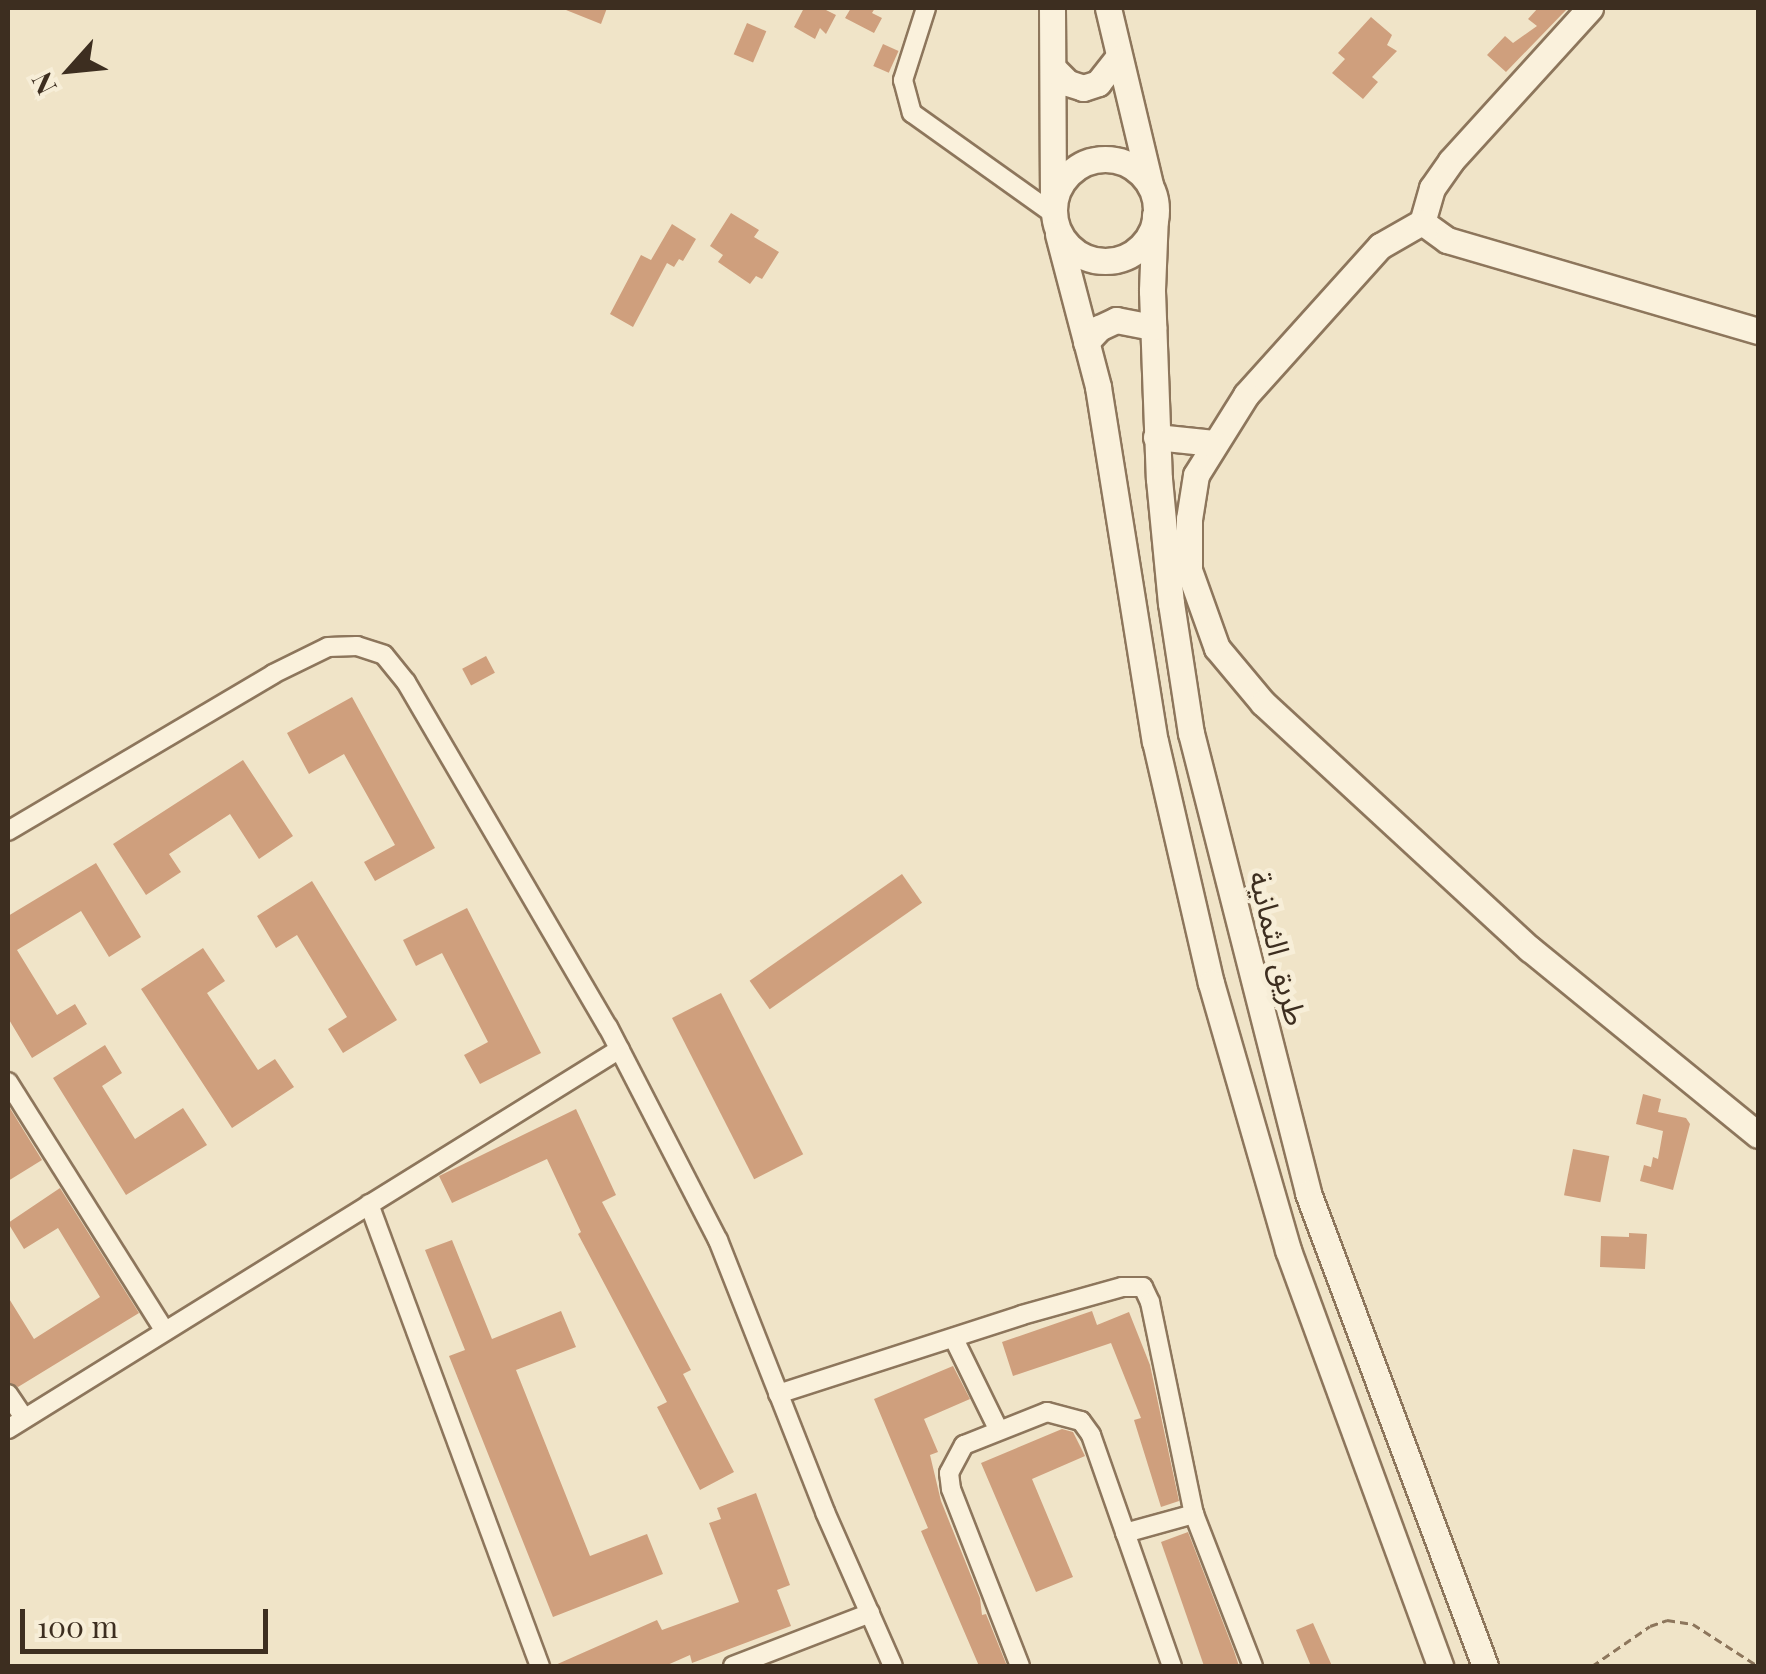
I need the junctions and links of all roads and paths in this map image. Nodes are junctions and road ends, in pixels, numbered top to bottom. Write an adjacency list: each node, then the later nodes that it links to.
1 (926, 8): 9 (street)
2 (1052, 8): 6 (street)
3 (1108, 8): 5 (street)
4 (1590, 8): 10 (street)
5 (1117, 59): 6 (street); 7 (street)
6 (1055, 70): 9 (street)
7 (1151, 188): 8 (street); 9 (street)
8 (1156, 215): 9 (street); 11 (street, طريق الثمانية)
9 (1056, 218): 13 (street)
10 (1422, 222): 12 (street); 15 (street)
11 (1153, 327): 13 (street); 14 (street, طريق الثمانية)
12 (1758, 330)
13 (1086, 342): 36 (street)
14 (1156, 437): 15 (street); 37 (street, طريق الثمانية)
15 (1214, 444): 19 (street)
16 (8, 831): 17 (street)
17 (620, 1050): 20 (street); 24 (street)
18 (8, 1082): 21 (street)
19 (1758, 1135)
20 (369, 1204): 21 (street); 30 (street)
21 (164, 1331): 25 (street)
22 (954, 1339): 24 (street); 26 (street); 27 (street)
23 (8, 1394): 25 (street)
24 (778, 1394): 29 (street)
25 (16, 1423)
26 (998, 1429): 28 (street); 33 (street)
27 (1194, 1514): 28 (street); 35 (street)
28 (1126, 1533): 34 (street)
29 (870, 1613): 31 (street); 32 (street)
30 (540, 1666)
31 (733, 1666)
32 (893, 1666)
33 (1020, 1666)
34 (1172, 1666)
35 (1254, 1666)
36 (1440, 1666)
37 (1485, 1666)
38 (1592, 1666): 39 (path)
39 (1758, 1666)

